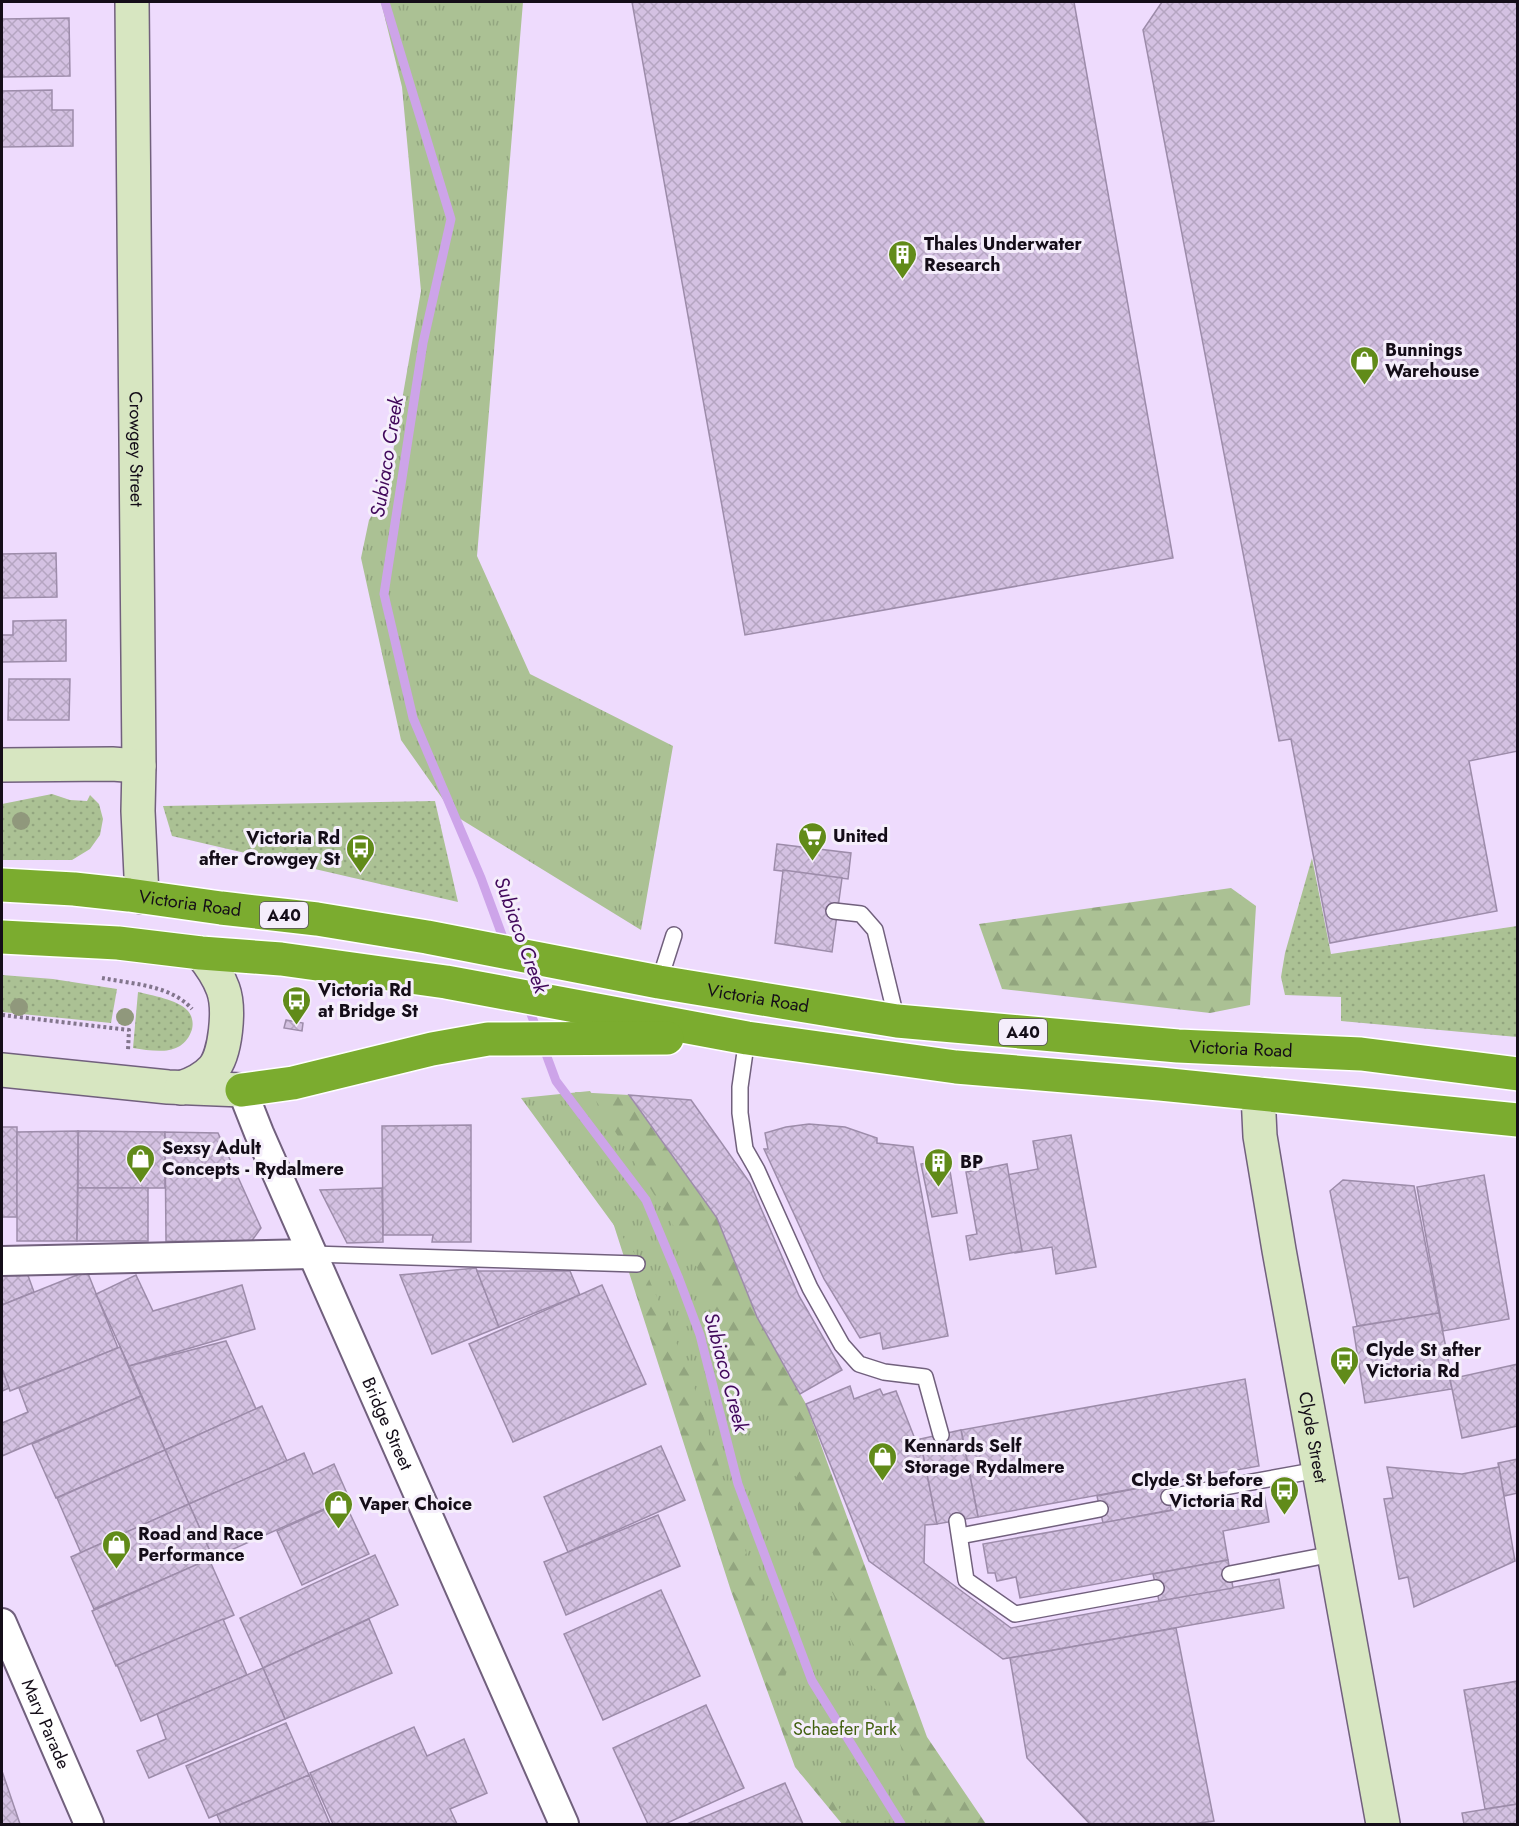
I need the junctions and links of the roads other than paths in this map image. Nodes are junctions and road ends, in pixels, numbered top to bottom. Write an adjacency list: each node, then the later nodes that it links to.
1 (132, 2): 3 (street, Crowgey Street)
2 (2, 765): 3 (street)
3 (139, 766): 5 (street, Crowgey Street)
4 (2, 885): 5 (highway, Victoria Road / A40)
5 (142, 897): 10 (highway, Victoria Road / A40)
6 (834, 910): 11 (lane)
7 (674, 935): 10 (lane)
8 (2, 937): 9 (highway, A40)
9 (201, 953): 12 (highway, A40); 14 (street)
10 (659, 982): 11 (highway, Victoria Road / A40)
11 (897, 1021): 13 (highway, Victoria Road / A40)
12 (747, 1038): 18 (highway); 19 (highway, A40); 24 (lane)
13 (1260, 1050): 16 (highway, Victoria Road / A40); 19 (highway, Clyde Street)
14 (219, 1060): 17 (street); 18 (street)
15 (2, 1070): 17 (street)
16 (1518, 1074)
17 (181, 1088): 18 (street)
18 (242, 1090): 21 (street, Bridge Street)
19 (1258, 1094): 20 (highway, A40); 25 (street, Clyde Street)
20 (1518, 1120)
21 (312, 1254): 22 (street); 23 (lane); 35 (street, Bridge Street)
22 (2, 1261)
23 (637, 1264)
24 (941, 1435)
25 (1318, 1470): 26 (lane); 30 (street, Clyde Street)
26 (1169, 1497)
27 (1100, 1509): 29 (lane)
28 (957, 1521): 29 (lane)
29 (960, 1536): 32 (lane)
30 (1334, 1554): 31 (lane); 36 (street, Clyde Street)
31 (1230, 1574)
32 (1156, 1588)
33 (2, 1623): 34 (street, Mary Parade)
34 (89, 1824)
35 (564, 1824)
36 (1383, 1824)

